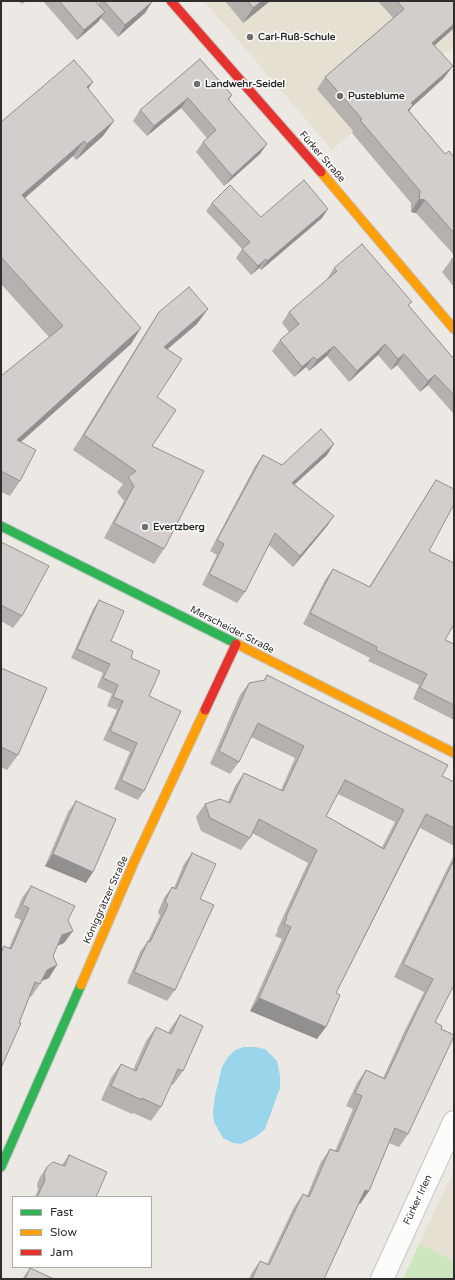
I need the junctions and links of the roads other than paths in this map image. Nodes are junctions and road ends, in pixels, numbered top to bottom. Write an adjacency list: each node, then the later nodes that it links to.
1 (171, 1): 2 (street, Fürker Straße)
2 (454, 328)
3 (1, 526): 4 (street, Merscheider Straße)
4 (236, 644): 5 (street, Merscheider Straße); 7 (street, Königgrätzer Straße)
5 (454, 753)
6 (454, 1122): 8 (street, Fürker Irlen)
7 (1, 1167)
8 (382, 1279)

